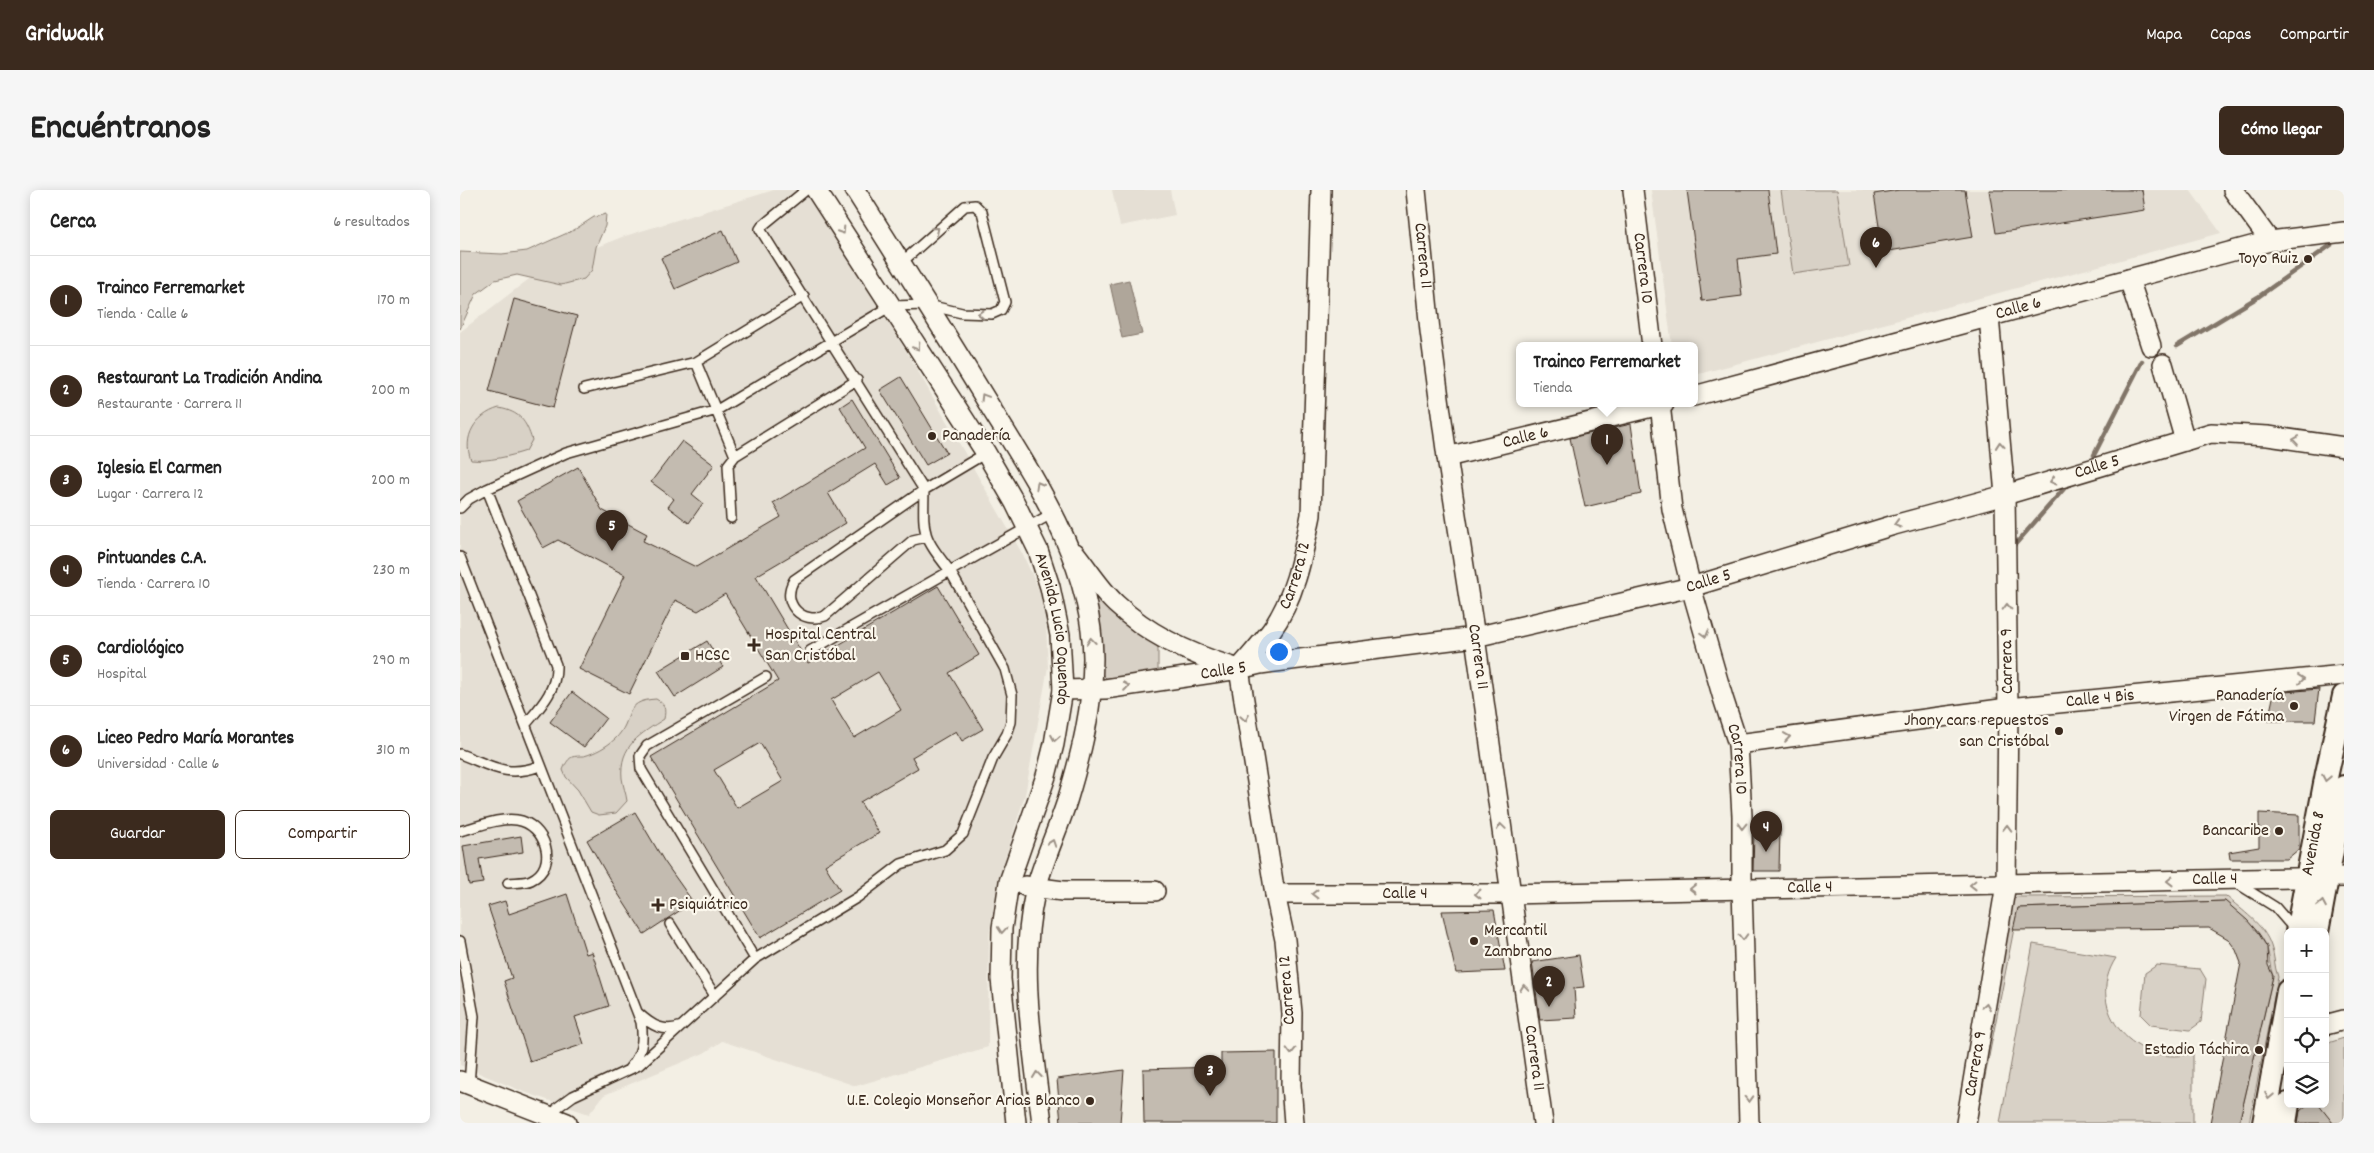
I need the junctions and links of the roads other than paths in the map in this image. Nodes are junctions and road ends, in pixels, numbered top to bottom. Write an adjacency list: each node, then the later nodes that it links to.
1 (806, 190): 12 (lane)
2 (816, 190): 14 (street, Avenida Lucio Oquendo, one-way to 14)
3 (855, 190): 10 (street, Avenida Lucio Oquendo)
4 (1321, 190): 48 (street, Carrera 12)
5 (1416, 190): 32 (street, Carrera 11)
6 (1633, 190): 17 (street, Carrera 10)
7 (2234, 190): 9 (street)
8 (2344, 232): 9 (street, Calle 6)
9 (2270, 241): 11 (street, Calle 6)
10 (900, 263): 13 (street, Avenida Lucio Oquendo); 13 (lane, one-way to 13)
11 (2129, 280): 15 (street, Calle 6); 18 (street)
12 (804, 296): 16 (lane); 19 (lane)
13 (928, 305): 14 (lane); 27 (street, Avenida Lucio Oquendo, one-way to 13)
14 (890, 306): 16 (lane); 30 (street, Avenida Lucio Oquendo, one-way to 30)
15 (1989, 317): 23 (street, Calle 6); 35 (street, Carrera 9, one-way to 15)
16 (833, 342): 21 (lane); 26 (lane)
17 (1652, 342)
18 (2151, 346)
19 (696, 362): 22 (lane); 26 (lane)
20 (2163, 364): 28 (street)
21 (857, 380): 31 (lane); 34 (lane)
22 (584, 389)
23 (1698, 395)
24 (1649, 407): 32 (street, Calle 6)
25 (1661, 407): 44 (street, Carrera 10)
26 (717, 410): 31 (lane); 33 (lane)
27 (1010, 438): 30 (street); 37 (street, Avenida Lucio Oquendo, one-way to 27)
28 (2185, 441): 29 (street, Calle 5, one-way to 28); 35 (street, Calle 5, one-way to 35)
29 (2344, 447)
30 (986, 453): 34 (lane); 39 (street, Avenida Lucio Oquendo)
31 (735, 456): 38 (lane)
32 (1446, 457): 45 (street, Carrera 11)
33 (487, 489): 36 (lane); 56 (lane)
34 (924, 490): 40 (lane); 40 (lane)
35 (2005, 495): 44 (street, Calle 5, one-way to 44); 55 (street, Carrera 9, one-way to 35)
36 (460, 508)
37 (1053, 512): 39 (lane); 41 (street, Avenida Lucio Oquendo)
38 (731, 518)
39 (1028, 528): 43 (lane); 52 (street, Avenida Lucio Oquendo)
40 (926, 537): 43 (lane)
41 (1068, 544): 46 (street); 53 (street, Avenida Lucio Oquendo, one-way to 41)
42 (460, 557): 56 (lane)
43 (950, 571): 47 (lane); 77 (lane)
44 (1691, 587): 45 (street, Calle 5); 57 (street, Carrera 10, one-way to 57)
45 (1475, 637): 48 (street, Calle 5); 71 (street, Carrera 11, one-way to 45)
46 (1170, 643): 48 (street); 51 (street)
47 (810, 651)
48 (1239, 669): 51 (street, Calle 5); 70 (street, Carrera 12, one-way to 70)
49 (2344, 675): 55 (street, Calle 4 Bis, one-way to 49)
50 (766, 677): 77 (lane)
51 (1160, 681): 53 (street, Calle 5, one-way to 51)
52 (1063, 690): 53 (street, Calle 5); 64 (street, Avenida Lucio Oquendo, one-way to 64)
53 (1091, 690): 68 (street, Avenida Lucio Oquendo, one-way to 53)
54 (2344, 696): 62 (street, Avenida 8, one-way to 62)
55 (2008, 708): 57 (street, Calle 4 Bis, one-way to 55); 66 (street, Carrera 9, one-way to 55)
56 (526, 724): 59 (lane)
57 (1738, 744): 67 (street, Carrera 10, one-way to 67)
58 (460, 754): 59 (lane)
59 (540, 766): 79 (lane)
60 (2344, 787): 62 (street, Avenida 8)
61 (460, 832): 65 (lane)
62 (2326, 877): 63 (street, Calle 4); 74 (street, Avenida 8); 75 (street, Avenida 8, one-way to 62)
63 (2231, 880): 66 (street, Calle 4, one-way to 66); 73 (lane)
64 (1009, 882): 68 (street); 90 (street, Avenida Lucio Oquendo, one-way to 90)
65 (508, 883)
66 (2006, 884): 67 (street, Calle 4, one-way to 67); 95 (street, Carrera 9, one-way to 66)
67 (1742, 888): 71 (street, Calle 4, one-way to 71); 94 (street, Carrera 10, one-way to 94)
68 (1036, 889): 69 (street); 91 (street, Avenida Lucio Oquendo, one-way to 68)
69 (1154, 892)
70 (1275, 894): 71 (street, Calle 4, one-way to 70); 92 (street, Carrera 12, one-way to 92)
71 (1510, 894): 93 (street, Carrera 11, one-way to 71)
72 (670, 924): 78 (lane)
73 (2293, 928)
74 (2299, 928)
75 (2319, 928)
76 (460, 941): 85 (lane)
77 (755, 958): 78 (lane)
78 (715, 996): 83 (lane)
79 (637, 1012): 83 (lane); 84 (lane)
80 (2284, 1013): 96 (street, one-way to 96)
81 (2344, 1020): 82 (street)
82 (2329, 1024)
83 (685, 1025): 84 (lane)
84 (620, 1075): 88 (lane)
85 (464, 1083): 86 (street)
86 (513, 1104): 88 (street); 89 (street)
87 (2287, 1108): 97 (street)
88 (560, 1120)
89 (518, 1123)
90 (1016, 1123)
91 (1042, 1123)
92 (1294, 1123)
93 (1543, 1123)
94 (1749, 1123)
95 (1966, 1123)
96 (2264, 1123)
97 (2285, 1123)

